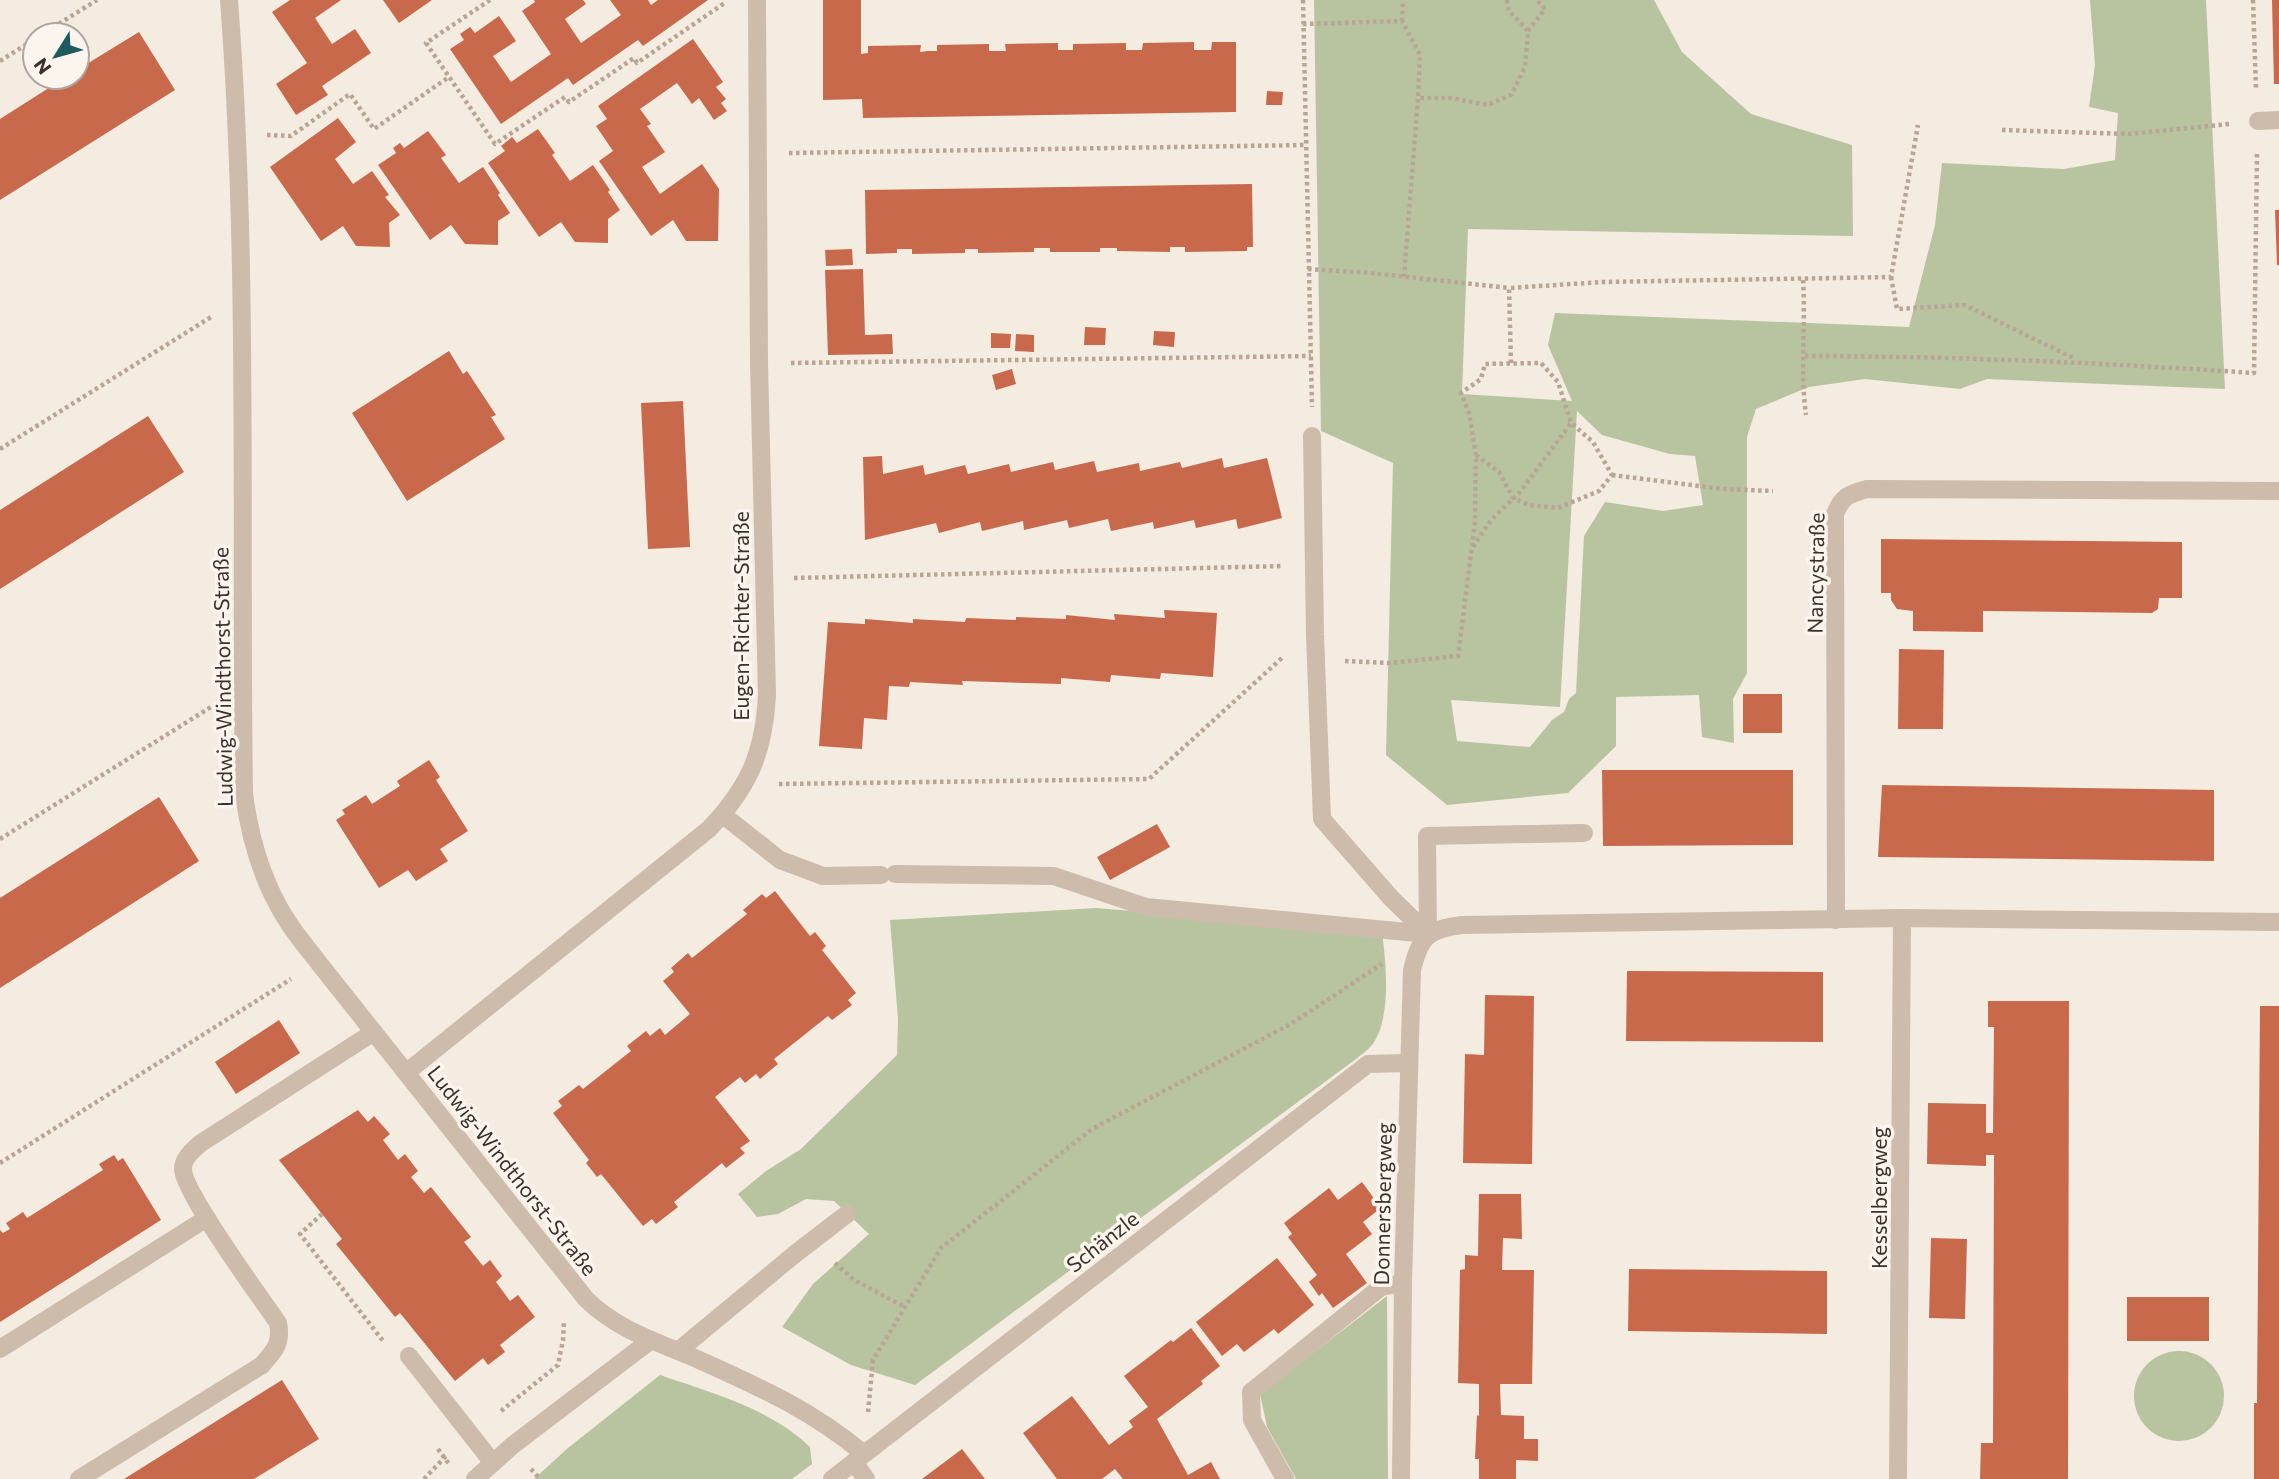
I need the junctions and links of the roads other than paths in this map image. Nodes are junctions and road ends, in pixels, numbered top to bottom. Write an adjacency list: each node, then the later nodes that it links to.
1 (229, 0): 13 (street, Ludwig-Windthorst-Straße)
2 (757, 0): 7 (street, Eugen-Richter-Straße)
3 (2279, 120): 4 (street)
4 (2258, 121)
5 (1312, 436): 12 (street)
6 (2279, 491): 10 (street, Nancystraße)
7 (723, 815): 12 (street); 15 (street, Eugen-Richter-Straße)
8 (1584, 833): 12 (street)
9 (1902, 918): 10 (street); 11 (street); 31 (street, Kesselbergweg)
10 (1836, 920): 12 (street)
11 (2279, 922)
12 (1428, 934): 14 (street, Donnersbergweg)
13 (374, 1032): 15 (street, Ludwig-Windthorst-Straße); 17 (street)
14 (1408, 1063): 18 (street, Donnersbergweg); 23 (street, Schänzle)
15 (407, 1072): 19 (street, Ludwig-Windthorst-Straße)
16 (847, 1214): 21 (street)
17 (207, 1218): 20 (street); 25 (street)
18 (1403, 1283): 29 (street); 30 (street, Donnersbergweg)
19 (651, 1340): 21 (street, Ludwig-Windthorst-Straße); 24 (street)
20 (0, 1349)
21 (678, 1351): 23 (street, Ludwig-Windthorst-Straße)
22 (409, 1356): 24 (street)
23 (859, 1458): 27 (street, Schänzle); 28 (street, Ludwig-Windthorst-Straße)
24 (493, 1463): 26 (street)
25 (79, 1479)
26 (475, 1479)
27 (832, 1479)
28 (866, 1479)
29 (1285, 1479)
30 (1401, 1479)
31 (1898, 1479)

